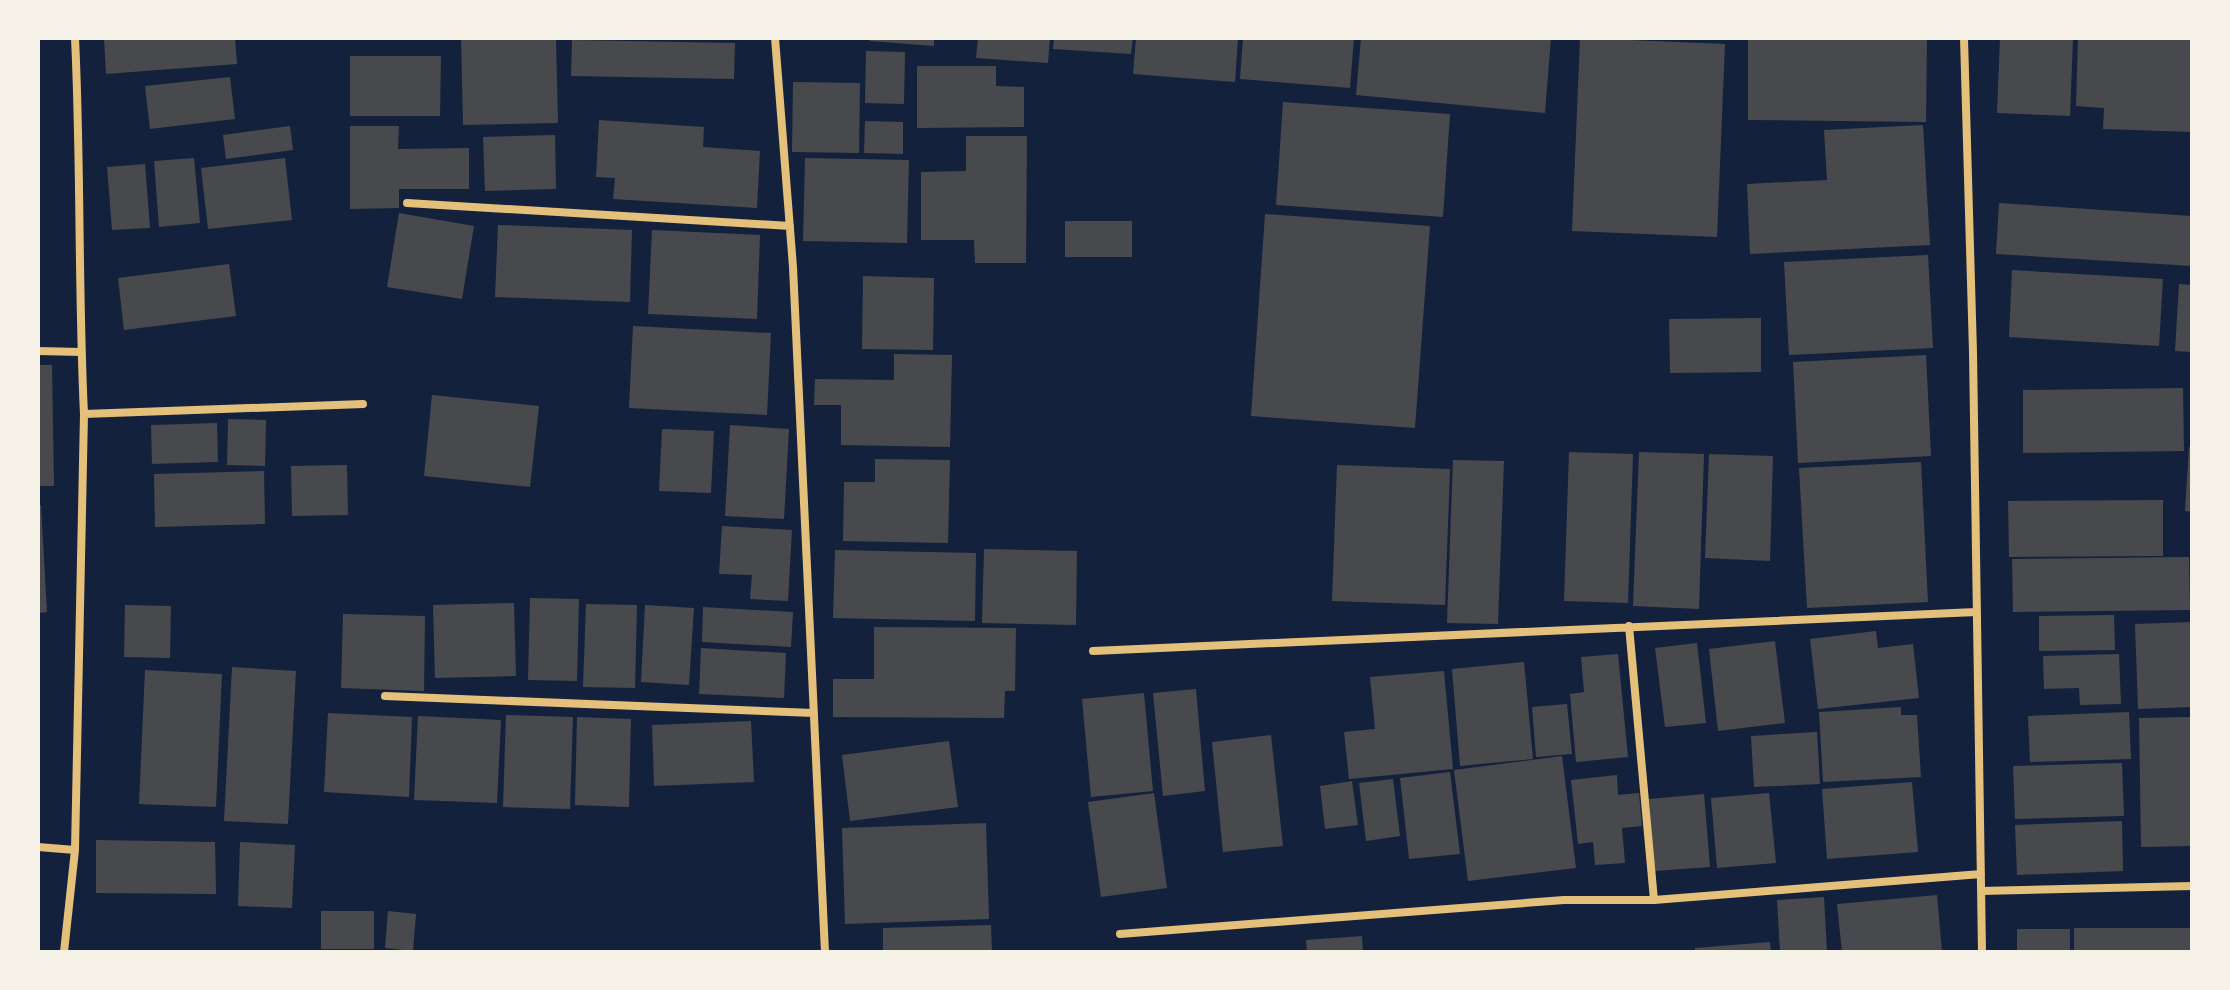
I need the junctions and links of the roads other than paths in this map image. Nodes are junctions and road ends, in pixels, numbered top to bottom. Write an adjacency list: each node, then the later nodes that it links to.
1 (75, 38): 7 (street)
2 (775, 38): 5 (street)
3 (1964, 38): 10 (street)
4 (407, 203): 5 (street)
5 (790, 226): 14 (street)
6 (38, 351): 7 (street)
7 (81, 352): 9 (street)
8 (363, 404): 9 (street)
9 (84, 414): 16 (street)
10 (1976, 612): 11 (street); 17 (street)
11 (1629, 626): 12 (street); 20 (street)
12 (1093, 651)
13 (385, 696): 14 (street)
14 (814, 713): 23 (street)
15 (38, 847): 16 (street)
16 (75, 850): 22 (street)
17 (1981, 874): 19 (street); 20 (street)
18 (2192, 886): 19 (street)
19 (1981, 891): 24 (street)
20 (1654, 900): 21 (street)
21 (1120, 934)
22 (64, 952)
23 (825, 952)
24 (1982, 952)

